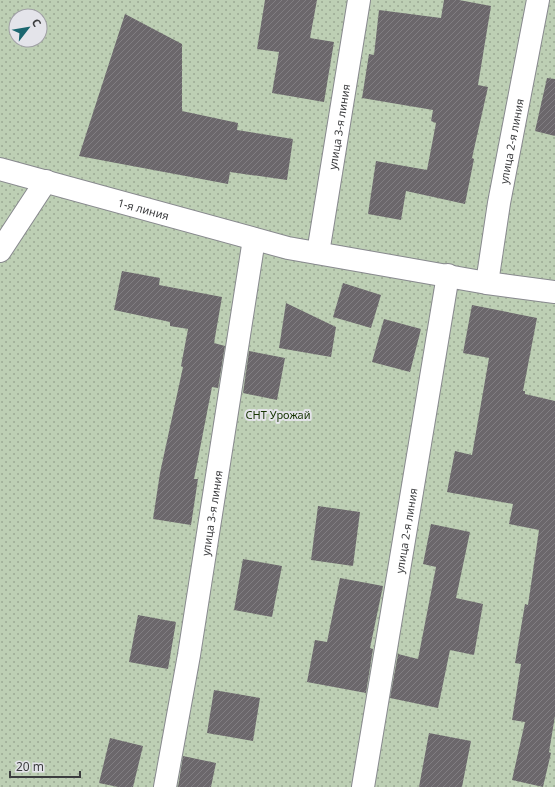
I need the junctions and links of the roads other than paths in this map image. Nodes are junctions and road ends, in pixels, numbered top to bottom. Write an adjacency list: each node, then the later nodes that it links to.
1 (360, 0): 7 (street, улица 3-я линия)
2 (538, 0): 9 (street, улица 2-я линия)
3 (0, 169): 4 (street, 1-я линия)
4 (46, 181): 5 (street, 1-я линия); 6 (street)
5 (254, 239): 7 (street, 1-я линия); 11 (street, улица 3-я линия)
6 (0, 251)
7 (318, 253): 8 (street, 1-я линия)
8 (448, 275): 9 (street, 1-я линия); 12 (street, улица 2-я линия)
9 (487, 282): 10 (street, 1-я линия)
10 (555, 292)
11 (165, 787)
12 (363, 787)

